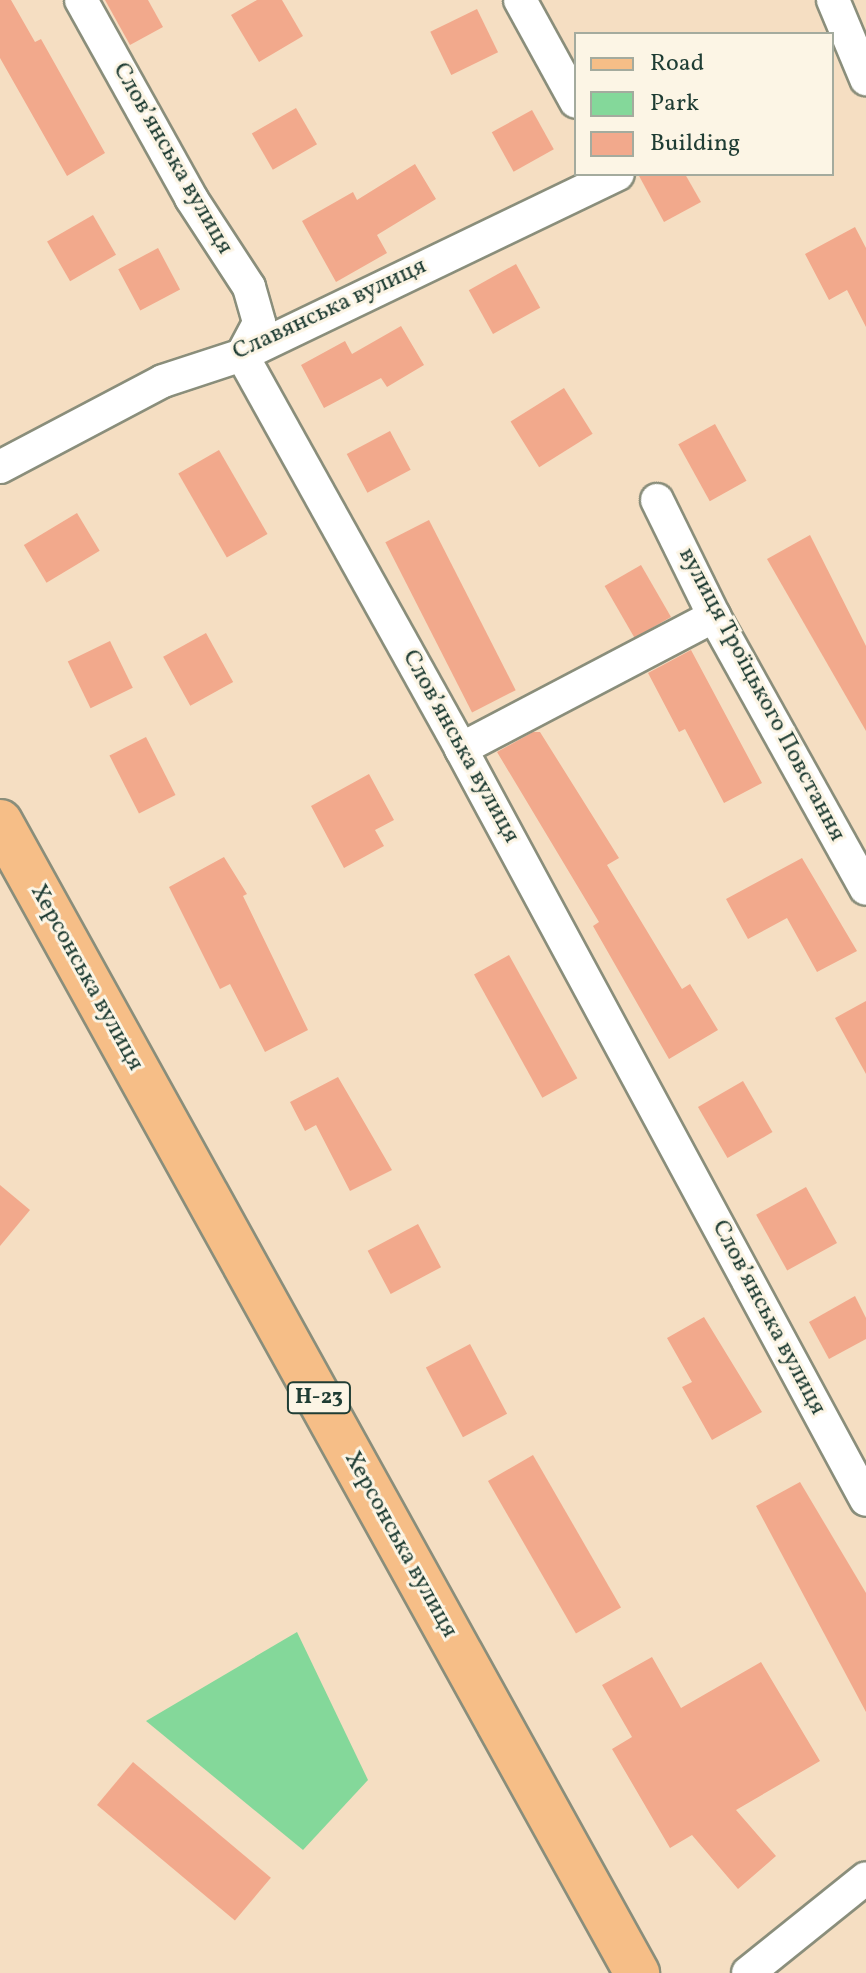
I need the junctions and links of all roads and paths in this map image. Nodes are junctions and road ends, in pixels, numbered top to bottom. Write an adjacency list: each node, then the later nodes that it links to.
1 (81, 0): 7 (street, Словʼянська вулиця)
2 (520, 0): 5 (street)
3 (833, 0): 4 (street)
4 (851, 67)
5 (574, 98)
6 (612, 176): 7 (street, Славянська вулиця)
7 (242, 355): 8 (street, Славянська вулиця); 11 (street, Словʼянська вулиця)
8 (0, 467)
9 (657, 500): 10 (street, вулиця Троїцького Повстання)
10 (714, 616): 11 (street); 13 (street, вулиця Троїцького Повстання)
11 (461, 749): 14 (street, Словʼянська вулиця)
12 (0, 822): 16 (main road, Херсонська вулиця / Н-23)
13 (866, 889)
14 (866, 1500)
15 (866, 1878): 17 (street)
16 (637, 1973)
17 (748, 1973)

